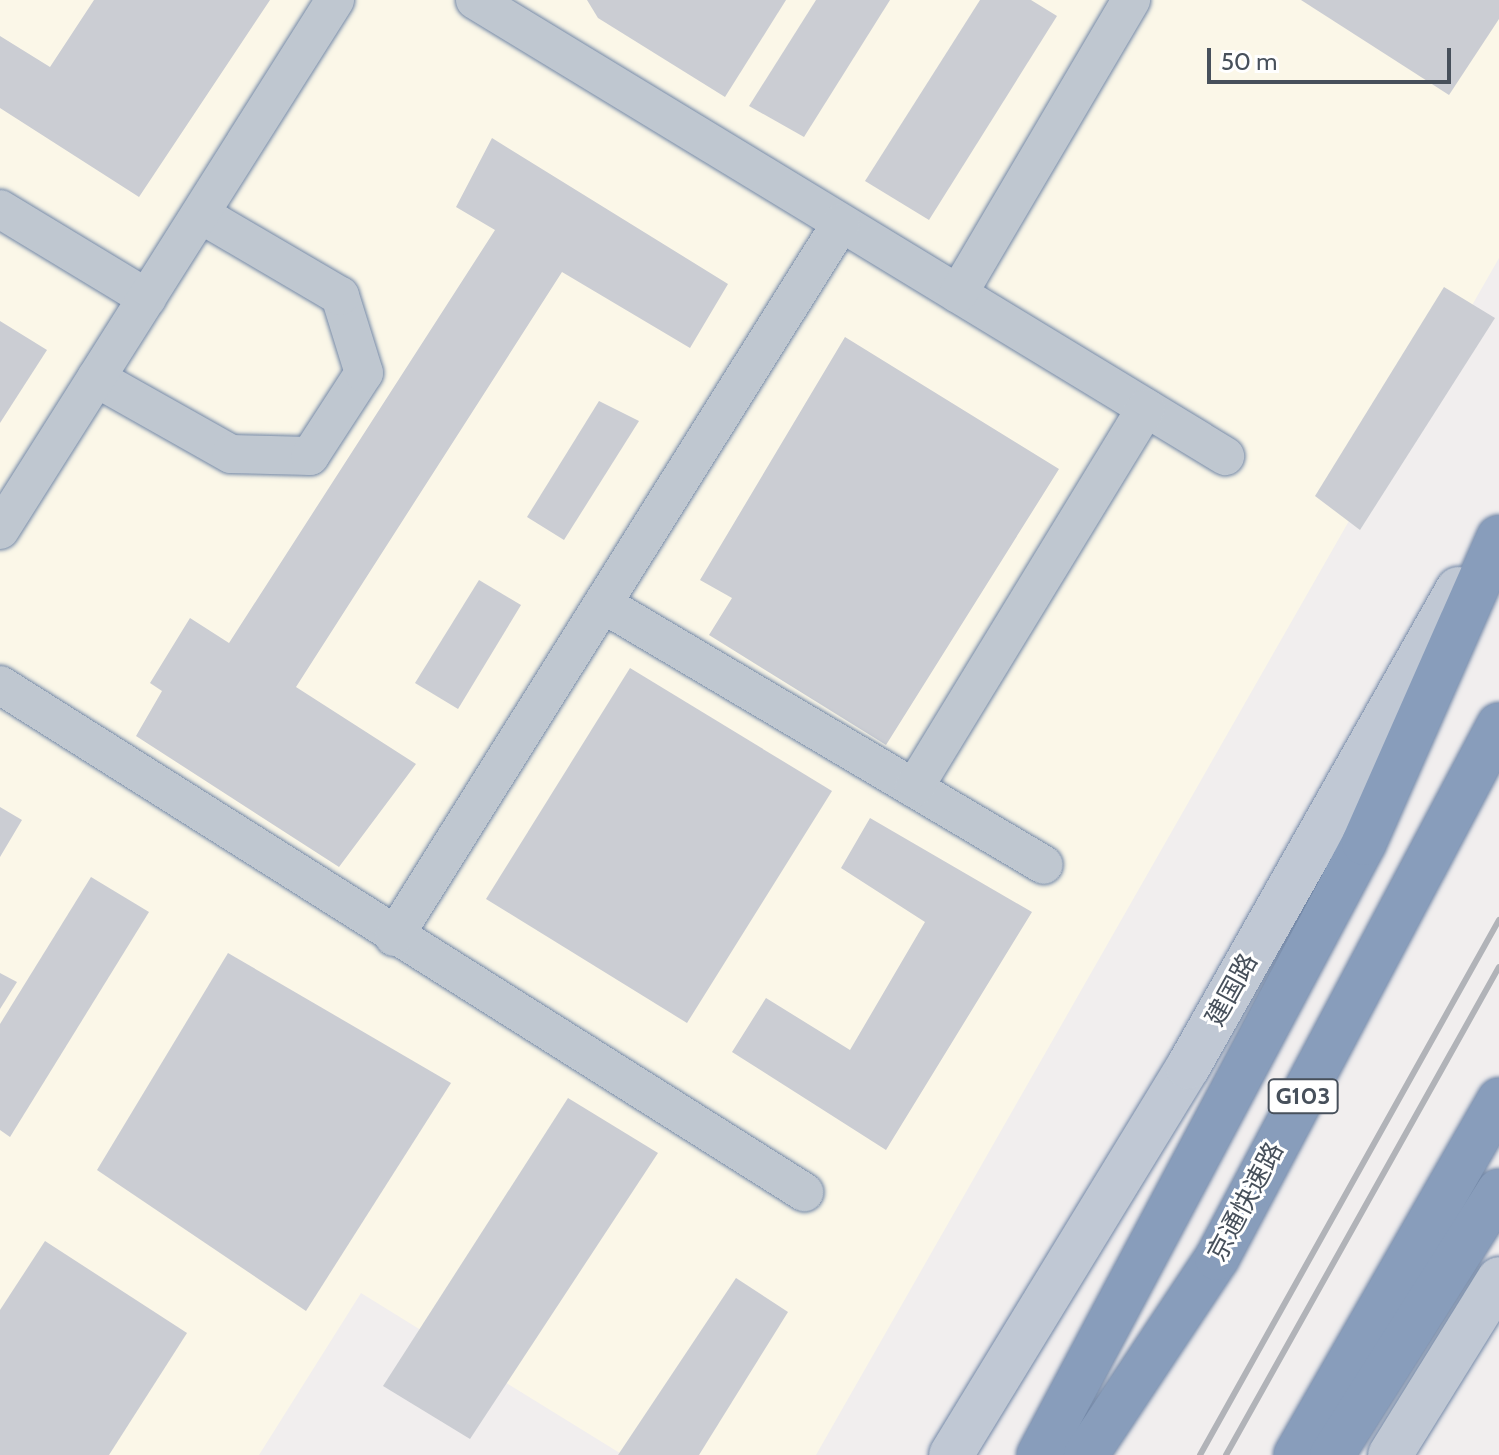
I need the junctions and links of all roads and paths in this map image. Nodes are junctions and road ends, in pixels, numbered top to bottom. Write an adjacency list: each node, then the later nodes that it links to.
1 (335, 0): 5 (street)
2 (475, 0): 6 (street)
3 (1131, 0): 7 (street)
4 (0, 209): 8 (street)
5 (200, 214): 8 (street); 9 (street)
6 (841, 223): 7 (street); 15 (street)
7 (958, 294): 10 (street)
8 (147, 298): 9 (street)
9 (96, 378): 13 (street)
10 (1146, 408): 11 (street); 18 (street)
11 (1225, 456)
12 (1499, 517): 25 (main road, 建国路)
13 (0, 530)
14 (1499, 537): 26 (highway)
15 (603, 604): 18 (street); 20 (street)
16 (0, 685): 20 (street)
17 (1499, 725): 27 (highway, 京通快速路 / G103)
18 (914, 788): 19 (street)
19 (1044, 865)
20 (394, 937): 23 (street)
21 (1499, 1100): 28 (highway)
22 (1499, 1191): 29 (highway)
23 (804, 1192)
24 (1499, 1279): 30 (main road)
25 (951, 1455)
26 (1039, 1455)
27 (1086, 1455)
28 (1296, 1455)
29 (1332, 1455)
30 (1390, 1455)

